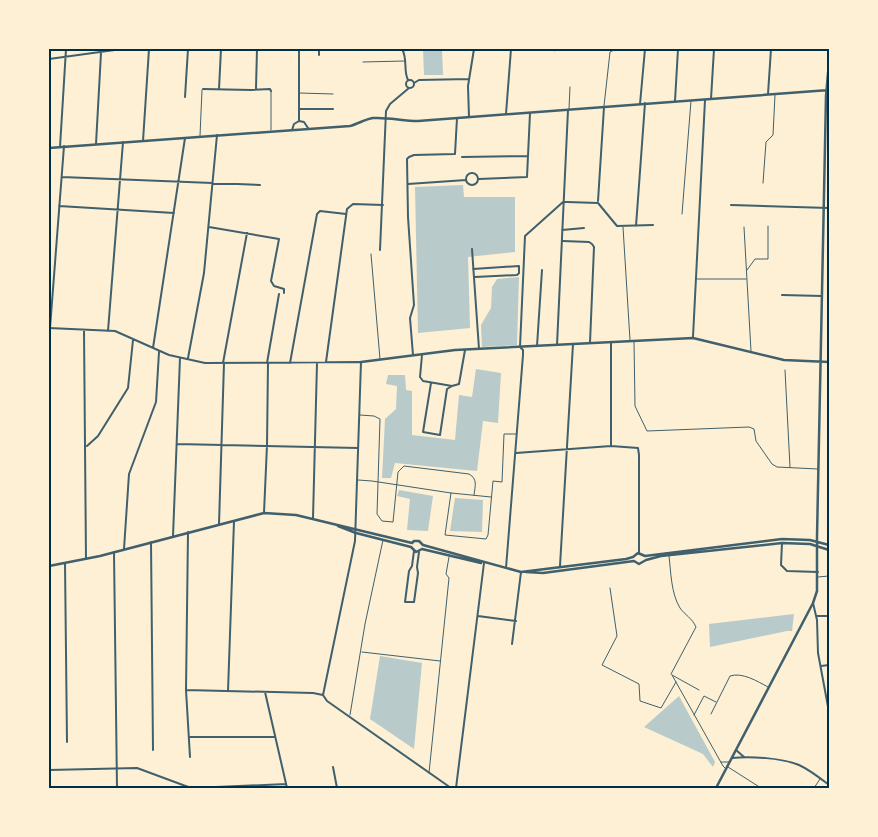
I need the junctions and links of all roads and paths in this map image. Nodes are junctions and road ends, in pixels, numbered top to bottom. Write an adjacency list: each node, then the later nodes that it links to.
1 (66, 49): 21 (street)
2 (122, 49): 19 (street)
3 (149, 49): 63 (street)
4 (188, 49): 40 (street)
5 (221, 49): 33 (street)
6 (257, 49): 30 (street)
7 (299, 49): 36 (street)
8 (319, 49): 20 (street)
9 (402, 49): 23 (street)
10 (474, 49): 26 (street)
11 (511, 49): 52 (street)
12 (552, 49): 18 (street)
13 (645, 49): 46 (street)
14 (678, 49): 44 (street)
15 (714, 49): 41 (street)
16 (771, 49): 39 (street)
17 (621, 50): 47 (street)
18 (554, 51)
19 (101, 53): 21 (street); 65 (street)
20 (319, 55)
21 (66, 57): 22 (street); 67 (street)
22 (49, 59)
23 (406, 61): 24 (street); 27 (street)
24 (363, 62)
25 (829, 62): 35 (street)
26 (469, 79): 28 (street); 54 (street)
27 (408, 80): 28 (street); 31 (street)
28 (414, 83): 31 (street)
29 (570, 87): 50 (street)
30 (256, 88): 33 (street); 34 (street)
31 (409, 88): 53 (street)
32 (202, 89): 33 (street); 61 (street)
33 (219, 89)
34 (271, 91): 59 (street)
35 (828, 91): 38 (street); 85 (street)
36 (299, 94): 37 (street); 48 (street)
37 (333, 94)
38 (775, 94): 39 (street); 77 (street)
39 (767, 95): 41 (street)
40 (185, 97)
41 (711, 99): 43 (street)
42 (691, 100): 43 (street); 44 (street); 90 (street)
43 (705, 100): 108 (street)
44 (675, 101): 45 (street)
45 (645, 103): 46 (street); 93 (street)
46 (640, 104): 47 (street)
47 (604, 107): 50 (street); 81 (street)
48 (299, 109): 49 (street); 56 (street)
49 (333, 109)
50 (568, 110): 51 (street); 80 (street)
51 (530, 112): 52 (street); 69 (street)
52 (506, 114): 54 (street)
53 (386, 117): 55 (street); 57 (street); 83 (street)
54 (469, 117): 55 (street)
55 (457, 118): 78 (street)
56 (299, 121): 57 (street); 58 (street)
57 (308, 129): 58 (street)
58 (292, 130): 59 (street)
59 (272, 131): 60 (street)
60 (217, 135): 61 (street); 76 (street)
61 (200, 136): 62 (street)
62 (185, 138): 63 (street); 75 (street)
63 (143, 141): 64 (street)
64 (124, 142): 65 (street); 72 (street)
65 (96, 144): 66 (street)
66 (64, 146): 67 (street); 71 (street)
67 (60, 147): 68 (street)
68 (49, 148)
69 (528, 156): 70 (street); 73 (street)
70 (462, 157)
71 (62, 177): 72 (street); 82 (street)
72 (121, 179): 75 (street); 87 (street)
73 (479, 179): 74 (street); 74 (street)
74 (466, 180): 78 (street)
75 (179, 182): 76 (street); 88 (street)
76 (213, 183): 79 (street); 95 (street)
77 (763, 183)
78 (408, 184): 133 (street)
79 (260, 185)
80 (563, 202): 81 (street); 98 (street); 126 (street)
81 (598, 202): 92 (street)
82 (59, 206): 87 (street); 114 (street)
83 (383, 206): 89 (street); 102 (street)
84 (731, 206): 85 (street)
85 (824, 208): 86 (street); 113 (street)
86 (829, 208)
87 (118, 209): 88 (street); 116 (street)
88 (174, 213): 127 (street)
89 (346, 214): 142 (street); 144 (street)
90 (682, 214)
91 (653, 225): 93 (street)
92 (623, 226): 93 (street); 119 (street)
93 (636, 226)
94 (768, 226): 106 (street)
95 (208, 227): 99 (street); 135 (street)
96 (744, 227): 106 (street)
97 (584, 228): 98 (street)
98 (562, 230): 100 (street)
99 (247, 233): 110 (street); 140 (street)
100 (562, 241): 122 (street); 124 (street)
101 (472, 249): 104 (street)
102 (380, 250)
103 (371, 254): 136 (street)
104 (473, 269): 107 (street); 107 (street)
105 (542, 270): 125 (street)
106 (747, 271): 109 (street)
107 (474, 277): 128 (street)
108 (697, 279): 109 (street); 117 (street)
109 (747, 279): 131 (street)
110 (284, 293)
111 (279, 294): 141 (street)
112 (782, 295): 113 (street)
113 (822, 296): 138 (street)
114 (49, 328): 115 (street)
115 (84, 330): 116 (street); 154 (street)
116 (108, 331): 118 (street)
117 (693, 338): 120 (street); 131 (street)
118 (133, 340): 127 (street); 154 (street)
119 (630, 341): 120 (street); 121 (street)
120 (634, 341): 159 (street)
121 (611, 342): 122 (street); 153 (street)
122 (590, 343): 123 (street)
123 (573, 344): 124 (street); 157 (street)
124 (557, 345): 125 (street)
125 (537, 346): 126 (street)
126 (520, 347): 128 (street); 149 (street)
127 (153, 348): 130 (street)
128 (478, 349): 129 (street)
129 (465, 350): 132 (street); 147 (street)
130 (159, 351): 134 (street); 181 (street)
131 (751, 352): 138 (street)
132 (422, 355): 133 (street); 146 (street)
133 (413, 356): 136 (street)
134 (180, 358): 135 (street); 150 (street)
135 (188, 359): 140 (street)
136 (380, 360): 137 (street)
137 (361, 362): 144 (street); 148 (street)
138 (821, 362): 139 (street); 160 (street)
139 (829, 362)
140 (224, 363): 141 (street); 151 (street)
141 (267, 363): 142 (street); 152 (street)
142 (290, 363): 143 (street)
143 (317, 363): 144 (street); 155 (street)
144 (326, 363)
145 (785, 370): 159 (street)
146 (431, 383): 147 (street); 147 (street)
147 (452, 386)
148 (359, 415): 156 (street); 162 (street)
149 (517, 434): 158 (street); 166 (street)
150 (178, 444): 151 (street); 173 (street)
151 (221, 445): 152 (street); 170 (street)
152 (267, 445): 155 (street); 167 (street)
153 (611, 446): 157 (street); 186 (street)
154 (86, 447): 190 (street)
155 (314, 447): 156 (street); 169 (street)
156 (358, 448): 161 (street)
157 (566, 449): 158 (street); 196 (street)
158 (515, 453): 197 (street)
159 (790, 468): 160 (street)
160 (819, 471): 177 (street)
161 (358, 480): 162 (street); 171 (street)
162 (378, 481): 163 (street); 163 (street)
163 (397, 485): 164 (street); 165 (street)
164 (451, 493): 165 (street); 166 (street)
165 (474, 495): 166 (street)
166 (491, 497)
167 (264, 513): 168 (street); 169 (street)
168 (234, 520): 170 (street); 218 (street)
169 (313, 520): 171 (street)
170 (219, 524): 172 (street)
171 (356, 531): 174 (street); 178 (street); 220 (street)
172 (188, 532): 173 (street); 216 (street)
173 (173, 536): 175 (street)
174 (383, 539): 178 (street); 209 (street)
175 (152, 542): 181 (street); 229 (street)
176 (782, 543): 177 (street); 188 (street); 199 (street)
177 (818, 544): 179 (street); 182 (street); 187 (street); 199 (street)
178 (412, 545): 180 (street); 183 (street)
179 (829, 545)
180 (422, 547): 185 (street); 189 (street); 194 (street)
181 (124, 549): 184 (street)
182 (829, 550)
183 (414, 551): 185 (street); 185 (street)
184 (114, 552): 190 (street); 237 (street)
185 (418, 552)
186 (639, 553): 187 (street); 191 (street)
187 (643, 555): 192 (street)
188 (669, 555): 192 (street); 213 (street)
189 (449, 556): 194 (street); 210 (street)
190 (86, 559): 193 (street)
191 (634, 559): 192 (street); 196 (street); 198 (street)
192 (644, 561)
193 (65, 563): 195 (street); 228 (street)
194 (484, 563): 197 (street); 204 (street)
195 (49, 566)
196 (560, 567): 198 (street)
197 (506, 568): 198 (street)
198 (521, 572): 207 (street)
199 (818, 572): 201 (street)
200 (829, 576): 201 (street)
201 (818, 577): 203 (street)
202 (610, 588): 214 (street)
203 (813, 603): 205 (street); 215 (street)
204 (477, 616): 207 (street); 249 (street)
205 (816, 616): 206 (street); 212 (street)
206 (829, 616)
207 (516, 622): 208 (street)
208 (512, 644)
209 (361, 652): 210 (street); 224 (street)
210 (441, 662): 240 (street)
211 (829, 665): 212 (street)
212 (820, 666): 222 (street)
213 (672, 674): 214 (street); 217 (street)
214 (676, 682): 225 (street)
215 (769, 687): 221 (street); 230 (street)
216 (186, 690): 218 (street); 226 (street)
217 (699, 690)
218 (228, 691): 219 (street)
219 (265, 692): 220 (street); 227 (street)
220 (323, 695): 224 (street)
221 (716, 702): 223 (street); 225 (street)
222 (829, 712)
223 (710, 714)
224 (350, 716): 240 (street)
225 (693, 716): 234 (street)
226 (189, 737): 227 (street); 231 (street)
227 (275, 737): 242 (street)
228 (67, 742)
229 (153, 750)
230 (736, 750): 232 (street); 233 (street)
231 (190, 757)
232 (744, 757): 233 (street); 241 (street)
233 (732, 758): 235 (street)
234 (720, 762): 235 (street); 238 (street)
235 (730, 762): 238 (street)
236 (333, 767): 247 (street)
237 (116, 768): 239 (street); 244 (street); 245 (street)
238 (726, 768): 250 (street); 251 (street)
239 (49, 770)
240 (429, 773): 248 (street)
241 (820, 779): 243 (street); 252 (street)
242 (286, 784): 245 (street); 246 (street)
243 (829, 785)
244 (117, 788)
245 (192, 788)
246 (288, 788)
247 (337, 788)
248 (451, 788)
249 (456, 788)
250 (716, 788)
251 (761, 788)
252 (814, 788)

